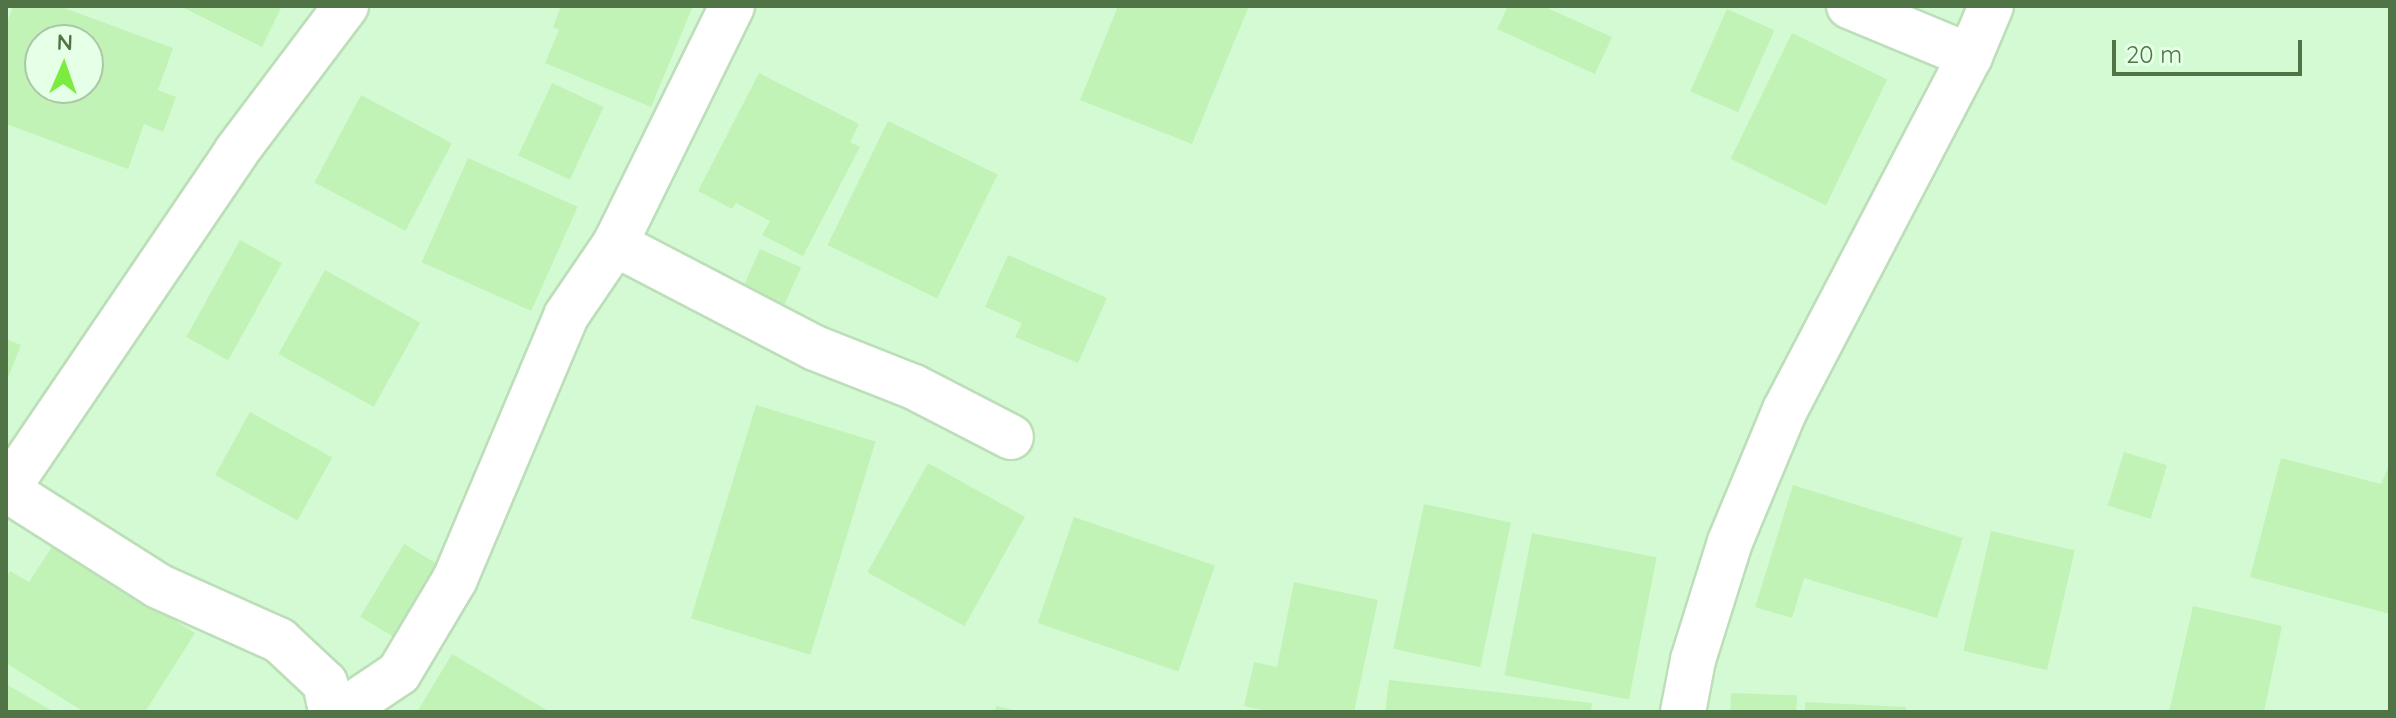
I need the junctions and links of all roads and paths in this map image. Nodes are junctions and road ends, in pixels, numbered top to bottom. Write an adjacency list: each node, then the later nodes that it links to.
1 (346, 6): 8 (street)
2 (732, 6): 6 (street)
3 (1849, 6): 5 (street)
4 (1991, 6): 5 (street)
5 (1970, 56): 11 (street)
6 (615, 244): 7 (street); 10 (street)
7 (1011, 437)
8 (6, 491): 9 (street)
9 (331, 712)
10 (341, 712)
11 (1683, 712)

